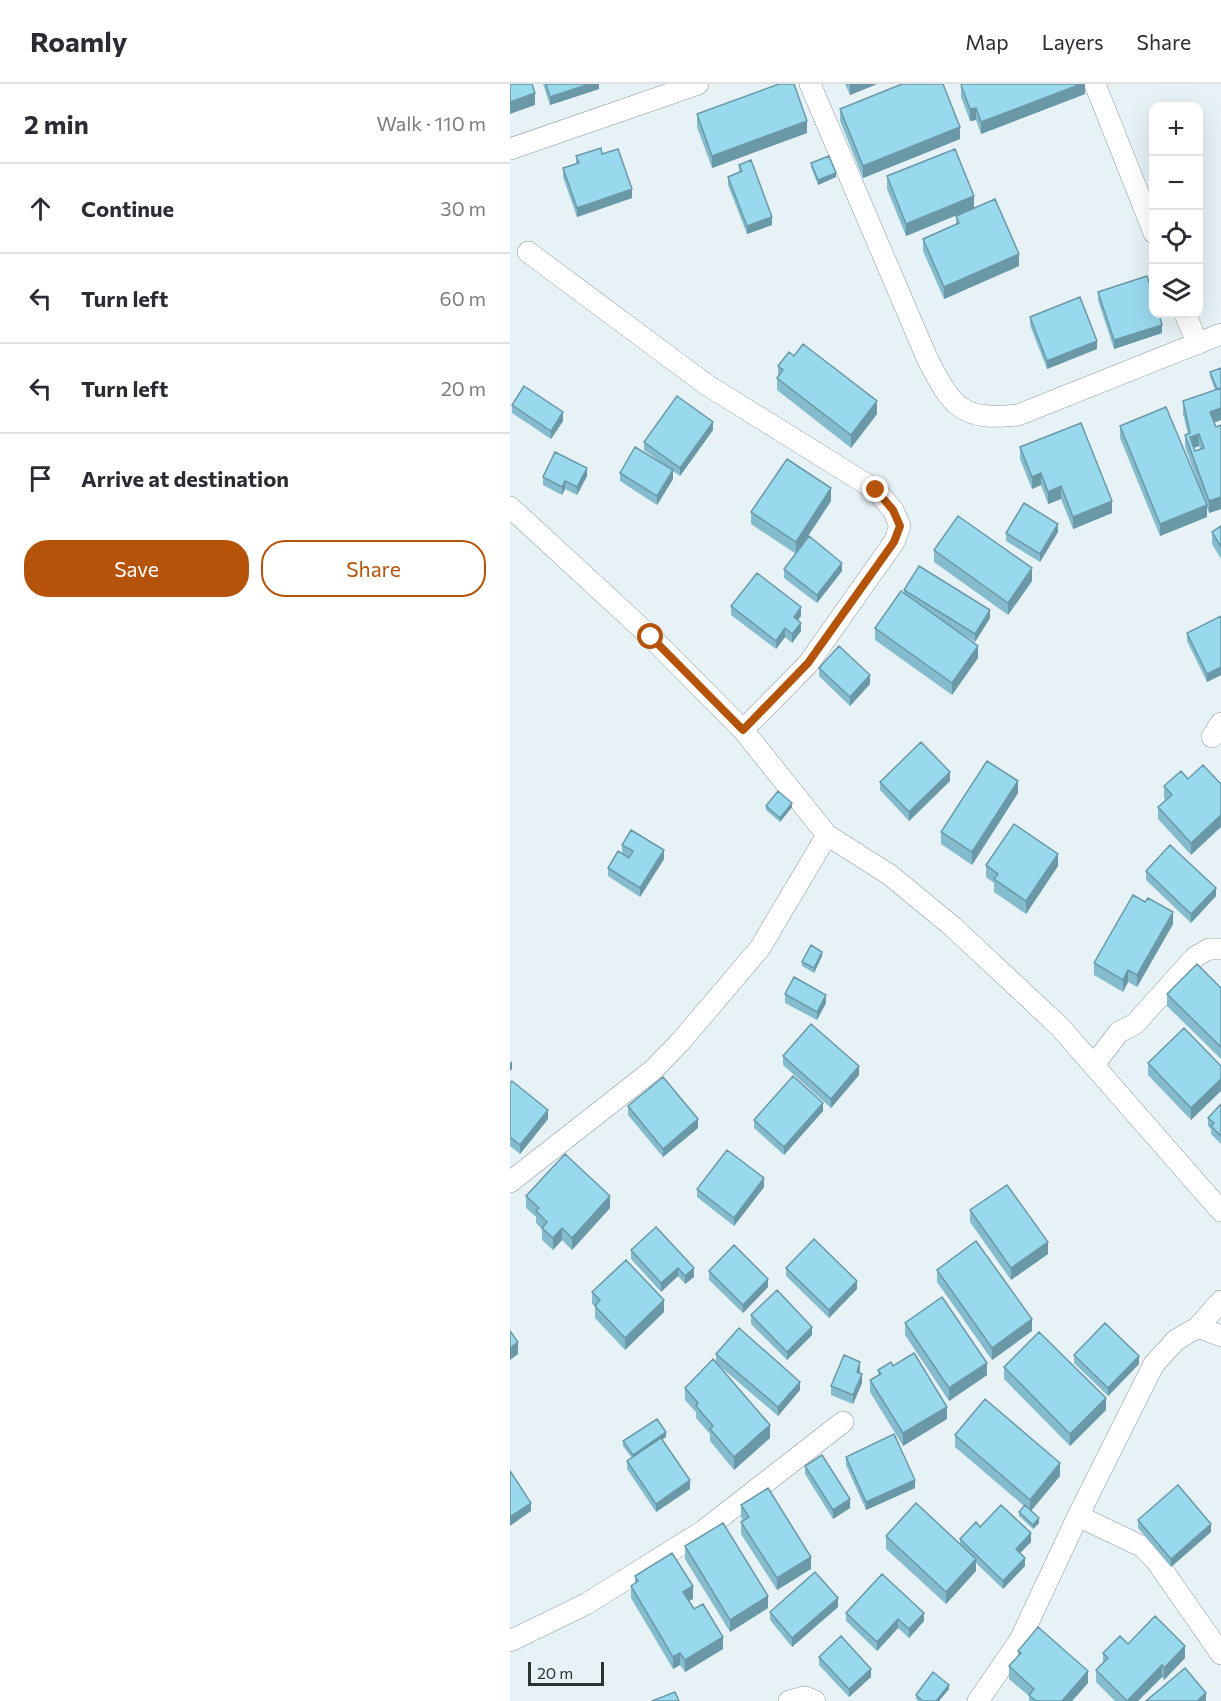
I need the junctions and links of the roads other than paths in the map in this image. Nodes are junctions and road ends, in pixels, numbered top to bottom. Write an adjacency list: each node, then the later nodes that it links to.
1 (698, 84): 4 (street)
2 (810, 84): 9 (street)
3 (1100, 85): 5 (street)
4 (510, 149)
5 (1149, 219)
6 (528, 252): 11 (street)
7 (1187, 318): 9 (street)
8 (1221, 334): 9 (street)
9 (1198, 344)
10 (510, 507): 11 (street)
11 (743, 730): 12 (street)
12 (827, 835): 14 (street); 15 (street)
13 (1221, 949): 14 (street)
14 (1094, 1065): 16 (street)
15 (510, 1180)
16 (1221, 1211)
17 (1221, 1301): 18 (street)
18 (1198, 1327): 19 (street); 21 (street)
19 (1221, 1336)
20 (843, 1422): 22 (street)
21 (1078, 1516): 23 (street); 26 (street)
22 (510, 1641)
23 (1221, 1654)
24 (789, 1701): 25 (street)
25 (815, 1701)
26 (978, 1701)

